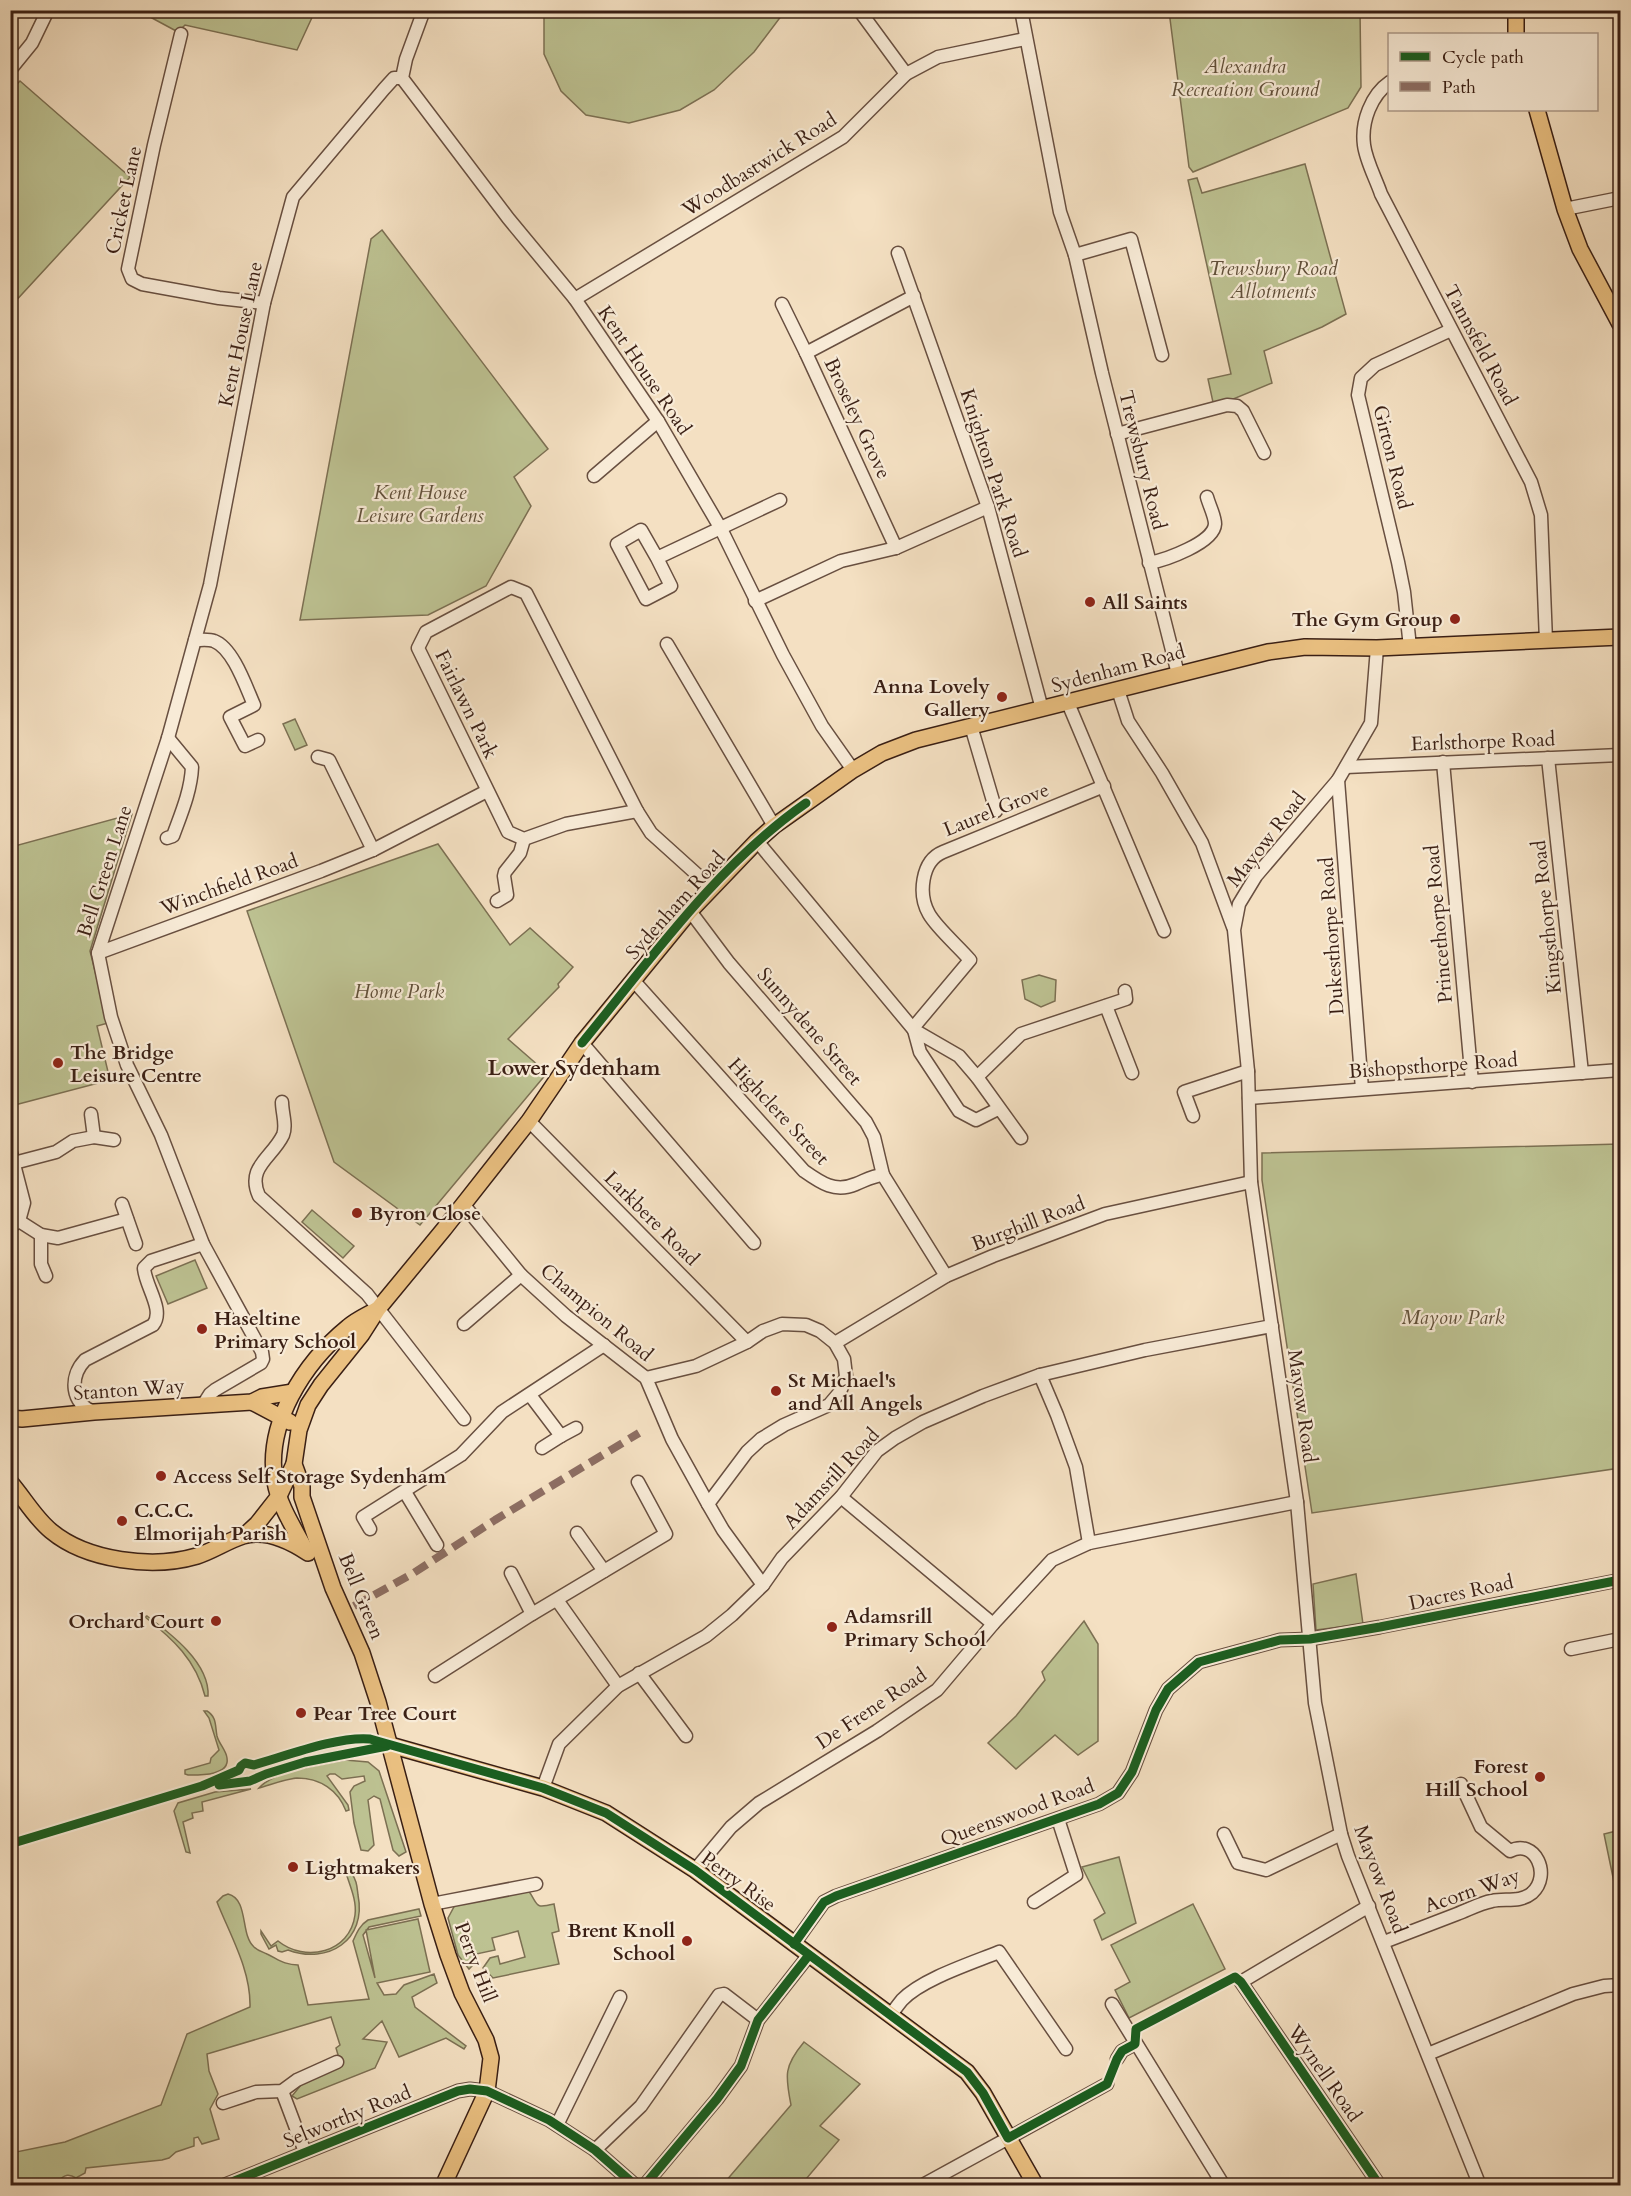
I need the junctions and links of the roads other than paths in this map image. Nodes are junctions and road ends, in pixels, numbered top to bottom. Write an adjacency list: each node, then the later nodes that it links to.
1 (48, 10): 9 (street)
2 (424, 10): 11 (street)
3 (859, 10): 10 (street)
4 (1021, 10): 8 (street, Trewsbury Road)
5 (1516, 10): 7 (main road)
6 (181, 33): 20 (street, Cricket Lane)
7 (1516, 33)
8 (1026, 39): 10 (street, Woodbastwick Road); 17 (street, Trewsbury Road)
9 (10, 70)
10 (906, 74): 19 (street, Woodbastwick Road)
11 (402, 78): 19 (street, Kent House Road); 20 (street, Kent House Lane)
12 (1388, 83): 23 (street, Tannsfeld Road)
13 (1537, 111): 15 (main road)
14 (1620, 198): 15 (street)
15 (1565, 209): 22 (main road)
16 (898, 253): 18 (street, Knighton Park Road)
17 (1076, 255): 25 (street); 27 (street, Trewsbury Road)
18 (914, 296): 24 (street); 32 (street, Knighton Park Road)
19 (575, 299): 26 (street, Kent House Road)
20 (264, 303): 39 (street, Kent House Lane)
21 (782, 304): 24 (street, Broseley Grove)
22 (1620, 324)
23 (1450, 330): 40 (street, Tannsfeld Road); 42 (street, Girton Road)
24 (806, 353): 34 (street, Broseley Grove)
25 (1162, 356)
26 (658, 421): 29 (street); 33 (street, Kent House Road)
27 (1117, 434): 28 (street); 36 (street, Trewsbury Road)
28 (1264, 453)
29 (594, 476)
30 (1207, 497): 36 (street)
31 (780, 500): 33 (street)
32 (988, 507): 34 (street); 47 (street, Knighton Park Road)
33 (721, 529): 35 (street); 37 (street, Kent House Road)
34 (896, 549): 37 (street)
35 (657, 558): 35 (street)
36 (1149, 563): 44 (street, Trewsbury Road)
37 (755, 601): 56 (street, Kent House Road)
38 (1620, 638): 40 (main road, Sydenham Road)
39 (195, 640): 49 (street, Bell Green Lane); 50 (street)
40 (1546, 640): 42 (main road, Sydenham Road)
41 (667, 644): 62 (street)
42 (1410, 647): 43 (main road, Sydenham Road)
43 (1377, 648): 44 (main road, Sydenham Road); 55 (street, Mayow Road)
44 (1178, 674): 45 (main road, Sydenham Road)
45 (1118, 690): 46 (main road, Sydenham Road); 70 (street)
46 (1068, 703): 47 (main road, Sydenham Road); 58 (street)
47 (1042, 710): 48 (main road, Sydenham Road)
48 (971, 726): 56 (main road, Sydenham Road); 61 (street)
49 (168, 738): 63 (street); 72 (street, Bell Green Lane)
50 (258, 740)
51 (1620, 755): 53 (street, Earlsthorpe Road)
52 (318, 757): 66 (street)
53 (1548, 758): 54 (street, Earlsthorpe Road); 81 (street, Kingsthorpe Road)
54 (1443, 762): 55 (street, Earlsthorpe Road); 83 (street, Princethorpe Road)
55 (1346, 767): 57 (street, Mayow Road)
56 (853, 770): 62 (main road, Sydenham Road)
57 (1338, 780): 70 (street, Mayow Road); 84 (street, Dukesthorpe Road)
58 (1104, 786): 71 (street); 76 (street, Laurel Grove)
59 (487, 791): 60 (street, Fairlawn Park); 64 (street, Fairlawn Park); 66 (street, Winchfield Road)
60 (637, 811): 64 (street); 67 (street, Fairlawn Park)
61 (996, 811)
62 (774, 826): 65 (main road, Sydenham Road)
63 (167, 838)
64 (524, 839): 68 (street)
65 (757, 841): 67 (main road, Sydenham Road); 76 (street)
66 (373, 850): 72 (street, Winchfield Road)
67 (712, 888): 69 (main road, Sydenham Road)
68 (497, 902)
69 (690, 911): 73 (main road, Sydenham Road); 96 (street, Sunnydene Street)
70 (1234, 930): 79 (street, Mayow Road)
71 (1164, 931)
72 (98, 953): 103 (street, Bell Green Lane)
73 (633, 980): 77 (main road, Sydenham Road); 96 (street, Highclere Street)
74 (1125, 992): 75 (street)
75 (1106, 1006): 80 (street); 82 (street)
76 (913, 1029): 82 (street); 87 (street)
77 (582, 1043): 90 (main road, Sydenham Road); 104 (street)
78 (1620, 1070): 81 (street, Bishopsthorpe Road)
79 (1248, 1071): 85 (street, Mayow Road); 89 (street)
80 (1132, 1073)
81 (1582, 1073): 83 (street, Bishopsthorpe Road)
82 (977, 1077): 87 (street)
83 (1472, 1082): 84 (street, Bishopsthorpe Road)
84 (1362, 1089): 85 (street, Bishopsthorpe Road)
85 (1249, 1098): 97 (street, Mayow Road)
86 (282, 1102): 109 (street)
87 (998, 1108): 92 (street)
88 (91, 1114): 91 (street)
89 (1192, 1116)
90 (529, 1121): 99 (main road, Sydenham Road); 112 (street, Larkbere Road)
91 (94, 1137): 93 (street); 95 (street)
92 (1021, 1138)
93 (114, 1140)
94 (10, 1149): 95 (street)
95 (14, 1163): 101 (street)
96 (883, 1175): 108 (street)
97 (1251, 1182): 108 (street, Burghill Road); 111 (street, Mayow Road)
98 (122, 1204): 100 (street)
99 (464, 1204): 106 (street, Champion Road); 109 (main road, Sydenham Road)
100 (127, 1220): 102 (street); 105 (street)
101 (15, 1224): 102 (street)
102 (41, 1234): 107 (street)
103 (203, 1244): 120 (street, Bell Green Lane); 121 (street)
104 (754, 1244)
105 (136, 1245)
106 (521, 1275): 110 (street); 114 (street, Champion Road)
107 (46, 1276)
108 (946, 1276): 113 (street, Burghill Road)
109 (378, 1309): 117 (main road, Sydenham Road); 123 (street); 125 (main road, Sydenham Road)
110 (464, 1324)
111 (1272, 1326): 115 (street, Adamsrill Road); 135 (street, Mayow Road)
112 (747, 1342): 113 (street); 116 (street)
113 (835, 1343): 136 (street)
114 (604, 1345): 116 (street, Champion Road); 118 (street)
115 (1040, 1375): 134 (street, Adamsrill Road); 140 (street)
116 (646, 1378): 136 (street, Champion Road)
117 (293, 1392): 119 (main road, Stanton Way); 122 (main road, Sydenham Road)
118 (530, 1395): 127 (street); 132 (street)
119 (252, 1402): 120 (main road, Stanton Way); 122 (main road, Stanton Way)
120 (203, 1405): 121 (main road, Stanton Way)
121 (94, 1412): 124 (main road, Stanton Way)
122 (283, 1417): 125 (main road, Stanton Way); 133 (main road, Sydenham Road)
123 (464, 1419)
124 (14, 1420)
125 (301, 1425): 129 (main road)
126 (576, 1428): 127 (street)
127 (561, 1436): 128 (street)
128 (542, 1448)
129 (294, 1464): 133 (main road); 147 (main road, Bell Green)
130 (10, 1482): 139 (main road)
131 (638, 1482): 143 (street)
132 (405, 1492): 137 (street); 141 (street)
133 (279, 1496): 139 (main road); 142 (main road, Sydenham Road)
134 (841, 1497): 146 (street, Adamsrill Road); 150 (street)
135 (1297, 1502): 140 (street, De Frene Road); 151 (street, Mayow Road)
136 (708, 1504): 146 (street, Champion Road)
137 (370, 1529)
138 (578, 1533): 143 (street)
139 (245, 1535): 142 (main road)
140 (1089, 1543): 150 (street, De Frene Road)
141 (437, 1545)
142 (308, 1553): 147 (main road)
143 (604, 1571): 148 (street)
144 (511, 1573): 149 (street)
145 (1620, 1580): 151 (street, Dacres Road)
146 (763, 1585): 154 (street, Adamsrill Road)
147 (333, 1588): 158 (main road, Bell Green)
148 (557, 1600): 149 (street); 156 (street)
149 (532, 1614): 155 (street)
150 (993, 1624): 164 (street, De Frene Road)
151 (1310, 1639): 161 (street, Queenswood Road); 163 (street, Mayow Road)
152 (1620, 1639): 153 (street)
153 (1571, 1649)
154 (639, 1673): 156 (street, Adamsrill Road); 157 (street)
155 (435, 1676)
156 (618, 1686): 160 (street, Adamsrill Road)
157 (686, 1736)
158 (390, 1745): 160 (main road, Perry Rise); 167 (main road, Perry Hill)
159 (1461, 1784): 169 (street, Acorn Way)
160 (543, 1788): 164 (main road, Perry Rise)
161 (1058, 1819): 166 (street); 170 (street, Queenswood Road)
162 (1224, 1834): 163 (street)
163 (1341, 1834): 168 (street, Mayow Road)
164 (695, 1870): 170 (main road, Perry Rise)
165 (536, 1884): 167 (street)
166 (1034, 1902)
167 (432, 1904): 184 (main road, Perry Hill)
168 (1369, 1906): 169 (street, Mayow Road); 197 (street, Wynell Road)
169 (1384, 1942): 179 (street, Mayow Road)
170 (794, 1944): 171 (main road, Perry Rise)
171 (809, 1955): 175 (main road, Perry Rise); 176 (street)
172 (1620, 1985): 179 (street)
173 (620, 1997): 186 (street)
174 (1112, 2004): 177 (street)
175 (891, 2015): 178 (street); 187 (main road, Perry Rise)
176 (758, 2020): 188 (street); 193 (street)
177 (1135, 2044): 180 (street); 196 (street)
178 (1066, 2049)
179 (1428, 2054): 198 (street, Mayow Road)
180 (1117, 2059)
181 (338, 2062): 183 (street)
182 (1107, 2084): 187 (street)
183 (282, 2091): 185 (street); 189 (street)
184 (487, 2091): 186 (street); 189 (street, Selworthy Road); 191 (main road, Perry Hill)
185 (223, 2103)
186 (557, 2125): 188 (street)
187 (1008, 2138): 194 (street); 195 (main road, Perry Rise)
188 (595, 2150): 192 (street)
189 (305, 2152): 190 (street, Selworthy Road)
190 (222, 2186)
191 (443, 2186)
192 (636, 2186)
193 (644, 2186)
194 (921, 2186)
195 (1036, 2186)
196 (1224, 2186)
197 (1380, 2186)
198 (1480, 2186)

